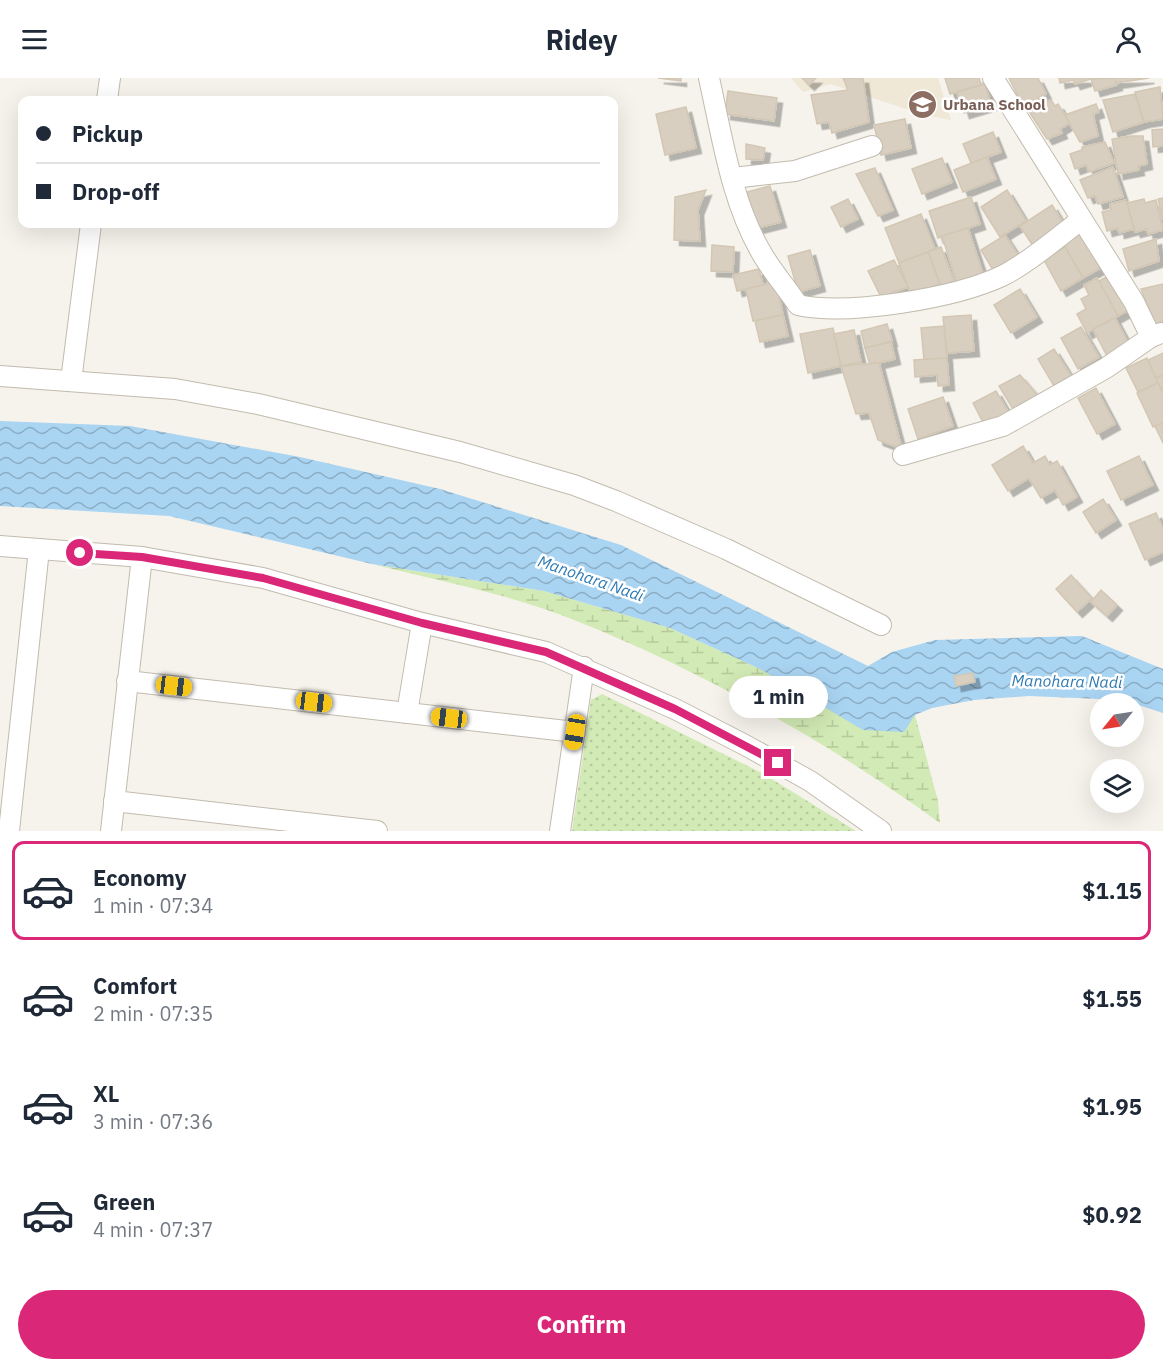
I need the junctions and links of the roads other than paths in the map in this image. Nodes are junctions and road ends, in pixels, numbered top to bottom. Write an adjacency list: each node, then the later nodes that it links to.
1 (110, 78): 4 (street)
2 (709, 78): 6 (street)
3 (993, 78): 7 (street)
4 (108, 96)
5 (872, 146): 6 (street)
6 (732, 178): 7 (street)
7 (1080, 218): 9 (street)
8 (90, 228): 11 (street)
9 (1157, 334): 12 (street)
10 (0, 376): 11 (street)
11 (71, 381): 17 (street)
12 (903, 455)
13 (0, 546): 14 (street)
14 (39, 549): 15 (street); 23 (street)
15 (142, 557): 16 (street); 19 (street)
16 (422, 623): 18 (street); 20 (street)
17 (881, 625)
18 (584, 667): 21 (street); 27 (street)
19 (127, 681): 20 (street); 22 (street)
20 (407, 713): 21 (street)
21 (575, 732): 26 (street)
22 (114, 801): 24 (street); 25 (street)
23 (9, 831)
24 (111, 831)
25 (377, 831)
26 (560, 831)
27 (881, 831)

